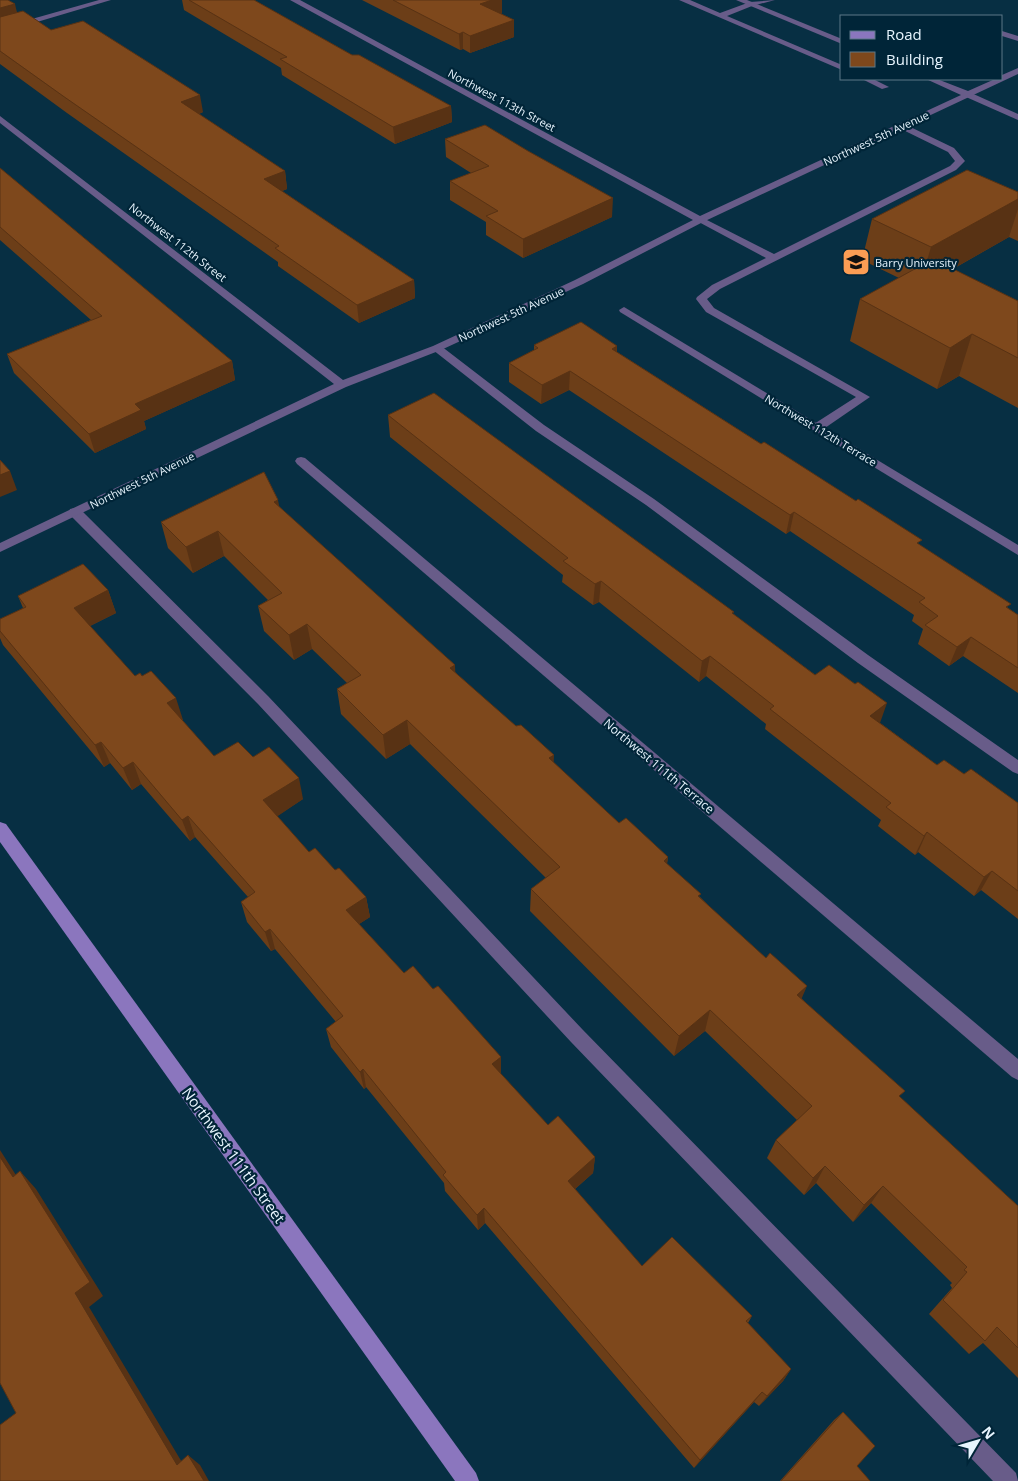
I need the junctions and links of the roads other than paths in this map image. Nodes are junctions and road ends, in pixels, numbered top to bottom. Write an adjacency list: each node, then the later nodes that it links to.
1 (107, 0): 8 (street)
2 (294, 0): 23 (street, Northwest 113th Street)
3 (683, 0): 7 (street)
4 (740, 0): 6 (street)
5 (771, 0): 6 (street)
6 (750, 4): 7 (street); 11 (street)
7 (720, 16): 12 (street)
8 (0, 31)
9 (1003, 33): 10 (street)
10 (1018, 39)
11 (840, 41)
12 (840, 67)
13 (1018, 71): 14 (street, Northwest 5th Avenue)
14 (1003, 78)
15 (868, 80): 18 (street)
16 (932, 80): 19 (street)
17 (1000, 80): 19 (street, Northwest 5th Avenue)
18 (885, 87)
19 (969, 95): 20 (street); 22 (street, Northwest 5th Avenue)
20 (1018, 117)
21 (0, 119): 27 (street, Northwest 112th Street)
22 (902, 126): 23 (street, Northwest 5th Avenue); 24 (street)
23 (700, 220): 24 (street, Northwest 113th Street); 26 (street, Northwest 5th Avenue)
24 (775, 258): 28 (street)
25 (624, 310): 28 (street, Northwest 112th Terrace)
26 (437, 348): 27 (street, Northwest 5th Avenue); 33 (street)
27 (342, 385): 30 (street, Northwest 5th Avenue)
28 (818, 428): 32 (street, Northwest 112th Terrace)
29 (301, 461): 35 (street, Northwest 111th Terrace)
30 (75, 512): 31 (street, Northwest 5th Avenue); 37 (street)
31 (0, 548)
32 (1018, 551)
33 (1018, 768)
34 (0, 829): 36 (street, Northwest 111th Street)
35 (1018, 1071)
36 (468, 1481)
37 (1008, 1481)

